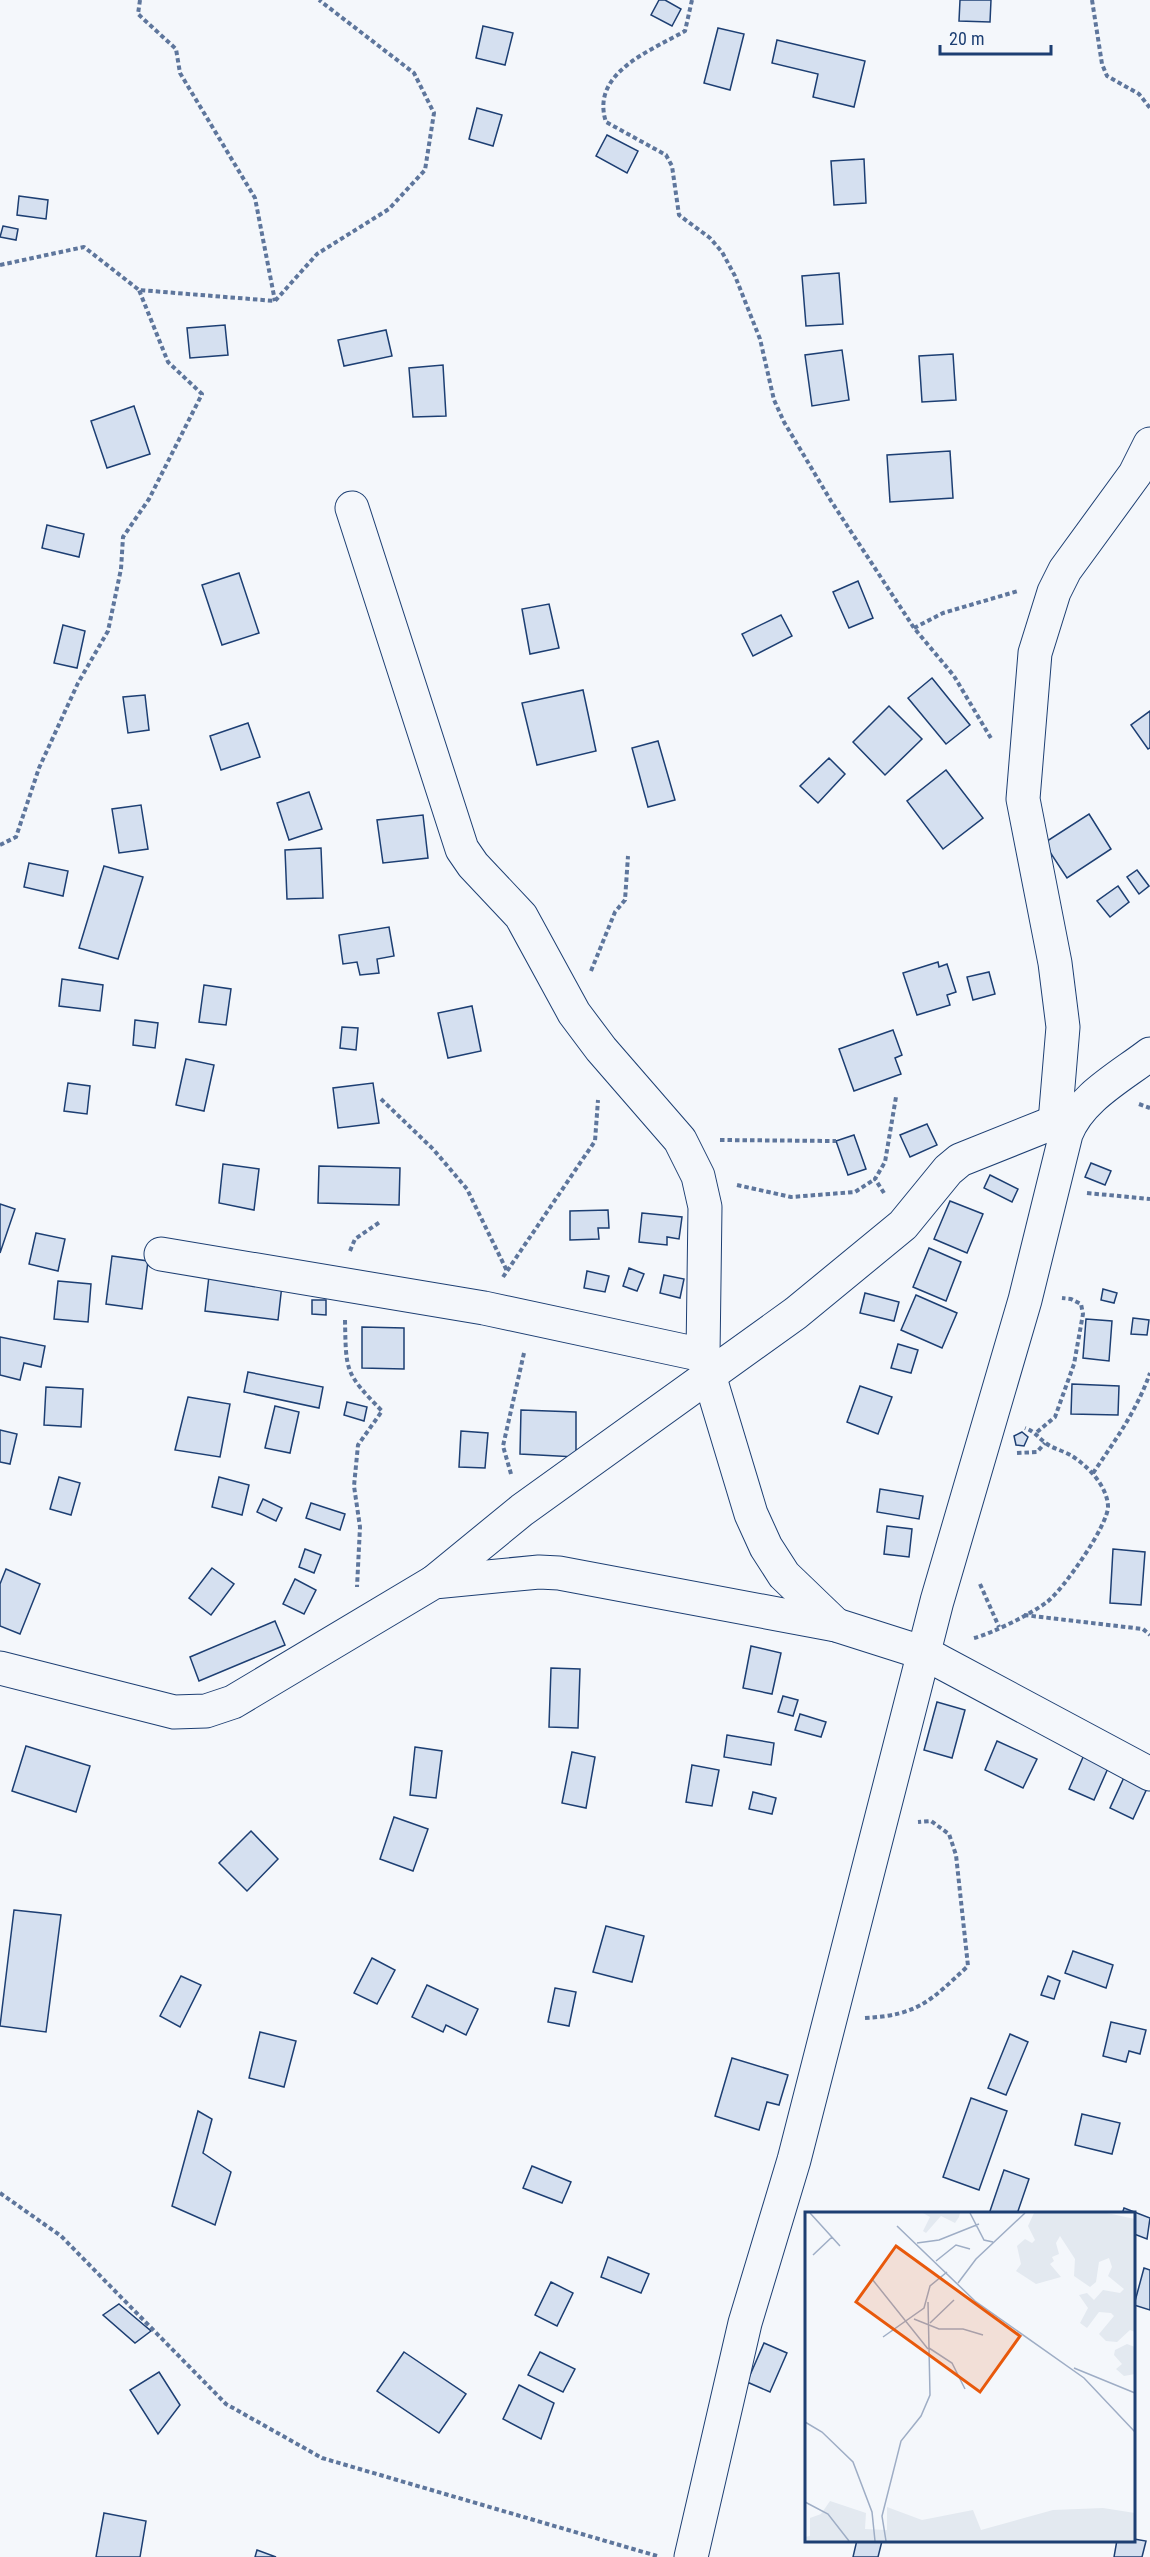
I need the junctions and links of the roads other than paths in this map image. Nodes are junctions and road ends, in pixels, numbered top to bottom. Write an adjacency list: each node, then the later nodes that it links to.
1 (1150, 444): 4 (street)
2 (352, 508): 6 (street)
3 (1150, 1054): 4 (street)
4 (1063, 1121): 6 (street); 9 (street)
5 (161, 1254): 6 (street)
6 (706, 1366): 7 (street); 8 (street)
7 (434, 1582): 8 (street); 10 (street)
8 (836, 1624): 9 (street)
9 (924, 1653): 11 (street); 12 (street)
10 (0, 1668)
11 (1150, 1774)
12 (691, 2557)

